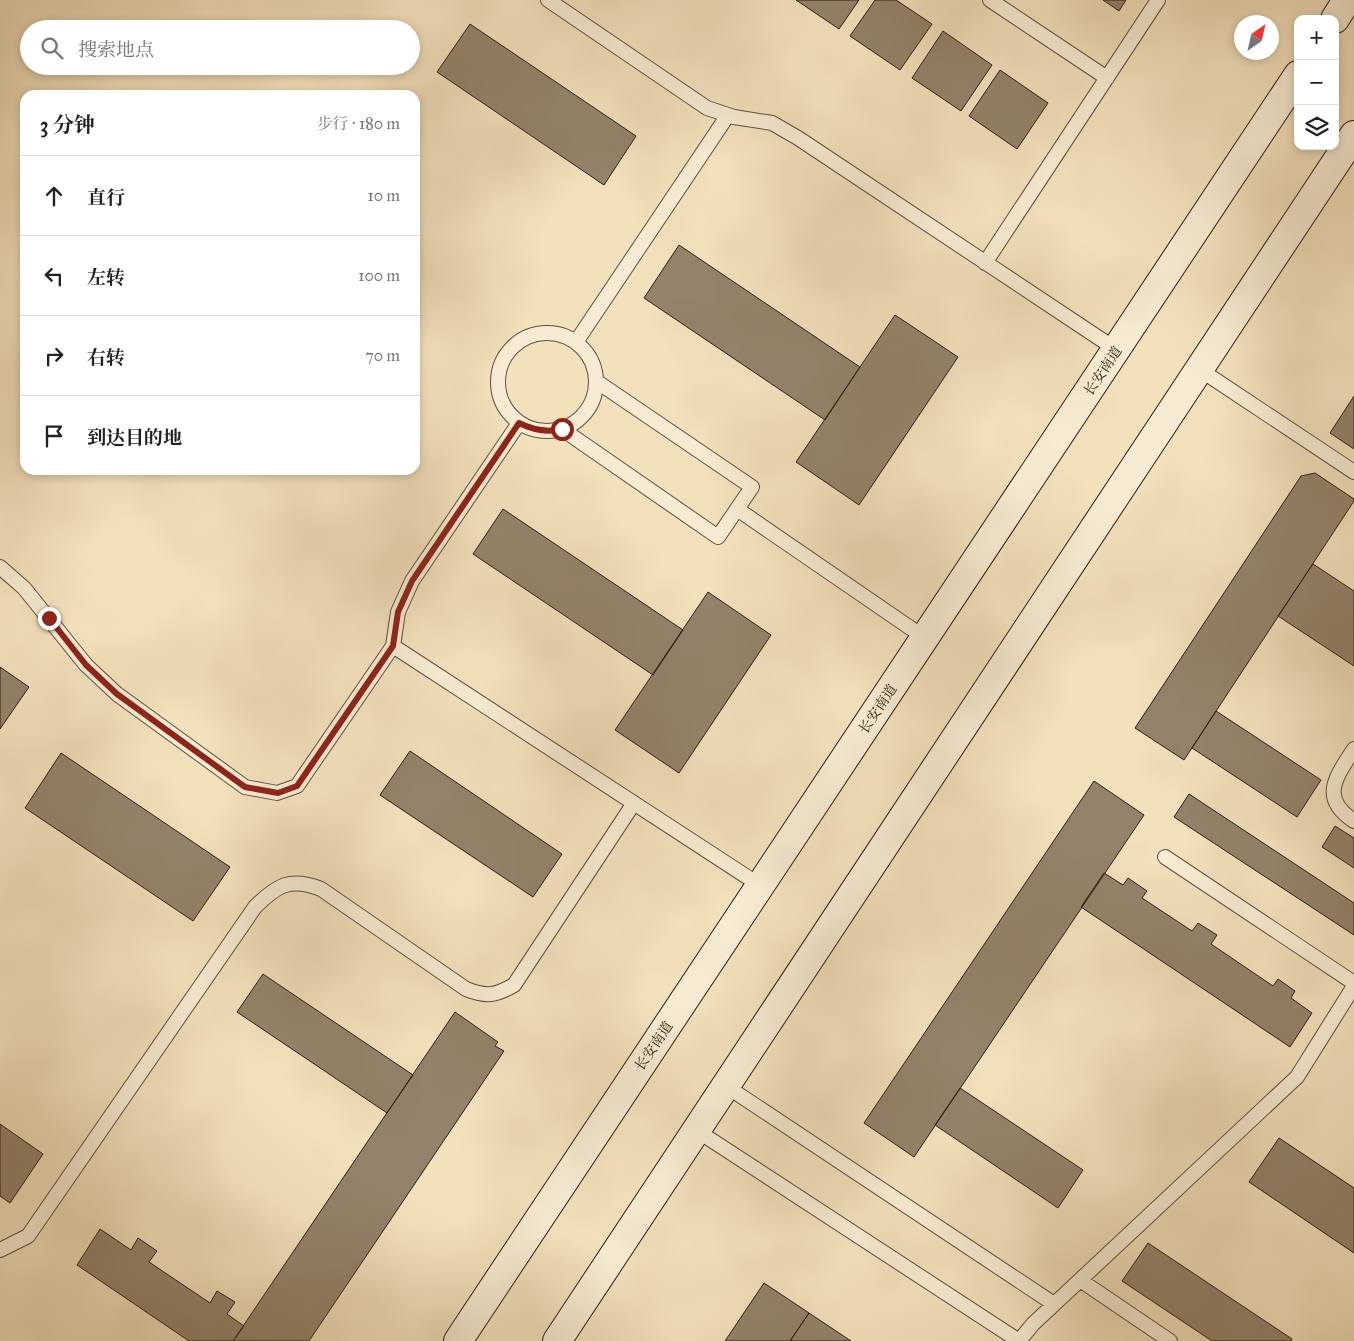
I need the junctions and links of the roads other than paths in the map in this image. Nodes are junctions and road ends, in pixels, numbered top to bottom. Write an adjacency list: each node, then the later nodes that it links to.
1 (548, 0): 8 (lane)
2 (990, 0): 6 (lane)
3 (1158, 0): 6 (lane)
4 (1347, 0): 5 (main road)
5 (1338, 15)
6 (1107, 78): 10 (lane)
7 (1294, 82): 12 (main road, 长安南道)
8 (728, 115): 10 (lane); 11 (lane)
9 (1354, 135): 13 (main road)
10 (985, 263): 12 (lane)
11 (576, 342): 14 (lane); 15 (lane)
12 (1117, 350): 20 (main road, 长安南道)
13 (1199, 369): 17 (lane); 28 (main road)
14 (596, 381): 16 (lane); 18 (lane)
15 (519, 423): 16 (lane); 21 (lane)
16 (562, 429): 18 (lane)
17 (1354, 472)
18 (737, 509): 20 (lane)
19 (0, 567): 21 (lane)
20 (925, 638): 26 (main road, 长安南道)
21 (393, 646): 23 (lane)
22 (1354, 749): 24 (lane)
23 (634, 804): 26 (lane); 30 (lane)
24 (1354, 822)
25 (1165, 857): 27 (lane)
26 (760, 886): 33 (main road, 长安南道)
27 (1354, 985): 31 (lane)
28 (726, 1086): 29 (main road); 32 (lane)
29 (696, 1130): 34 (main road); 35 (lane)
30 (0, 1250)
31 (1080, 1280): 32 (lane); 36 (lane)
32 (1054, 1304): 35 (lane)
33 (458, 1341)
34 (557, 1341)
35 (1019, 1341)
36 (1170, 1341)

